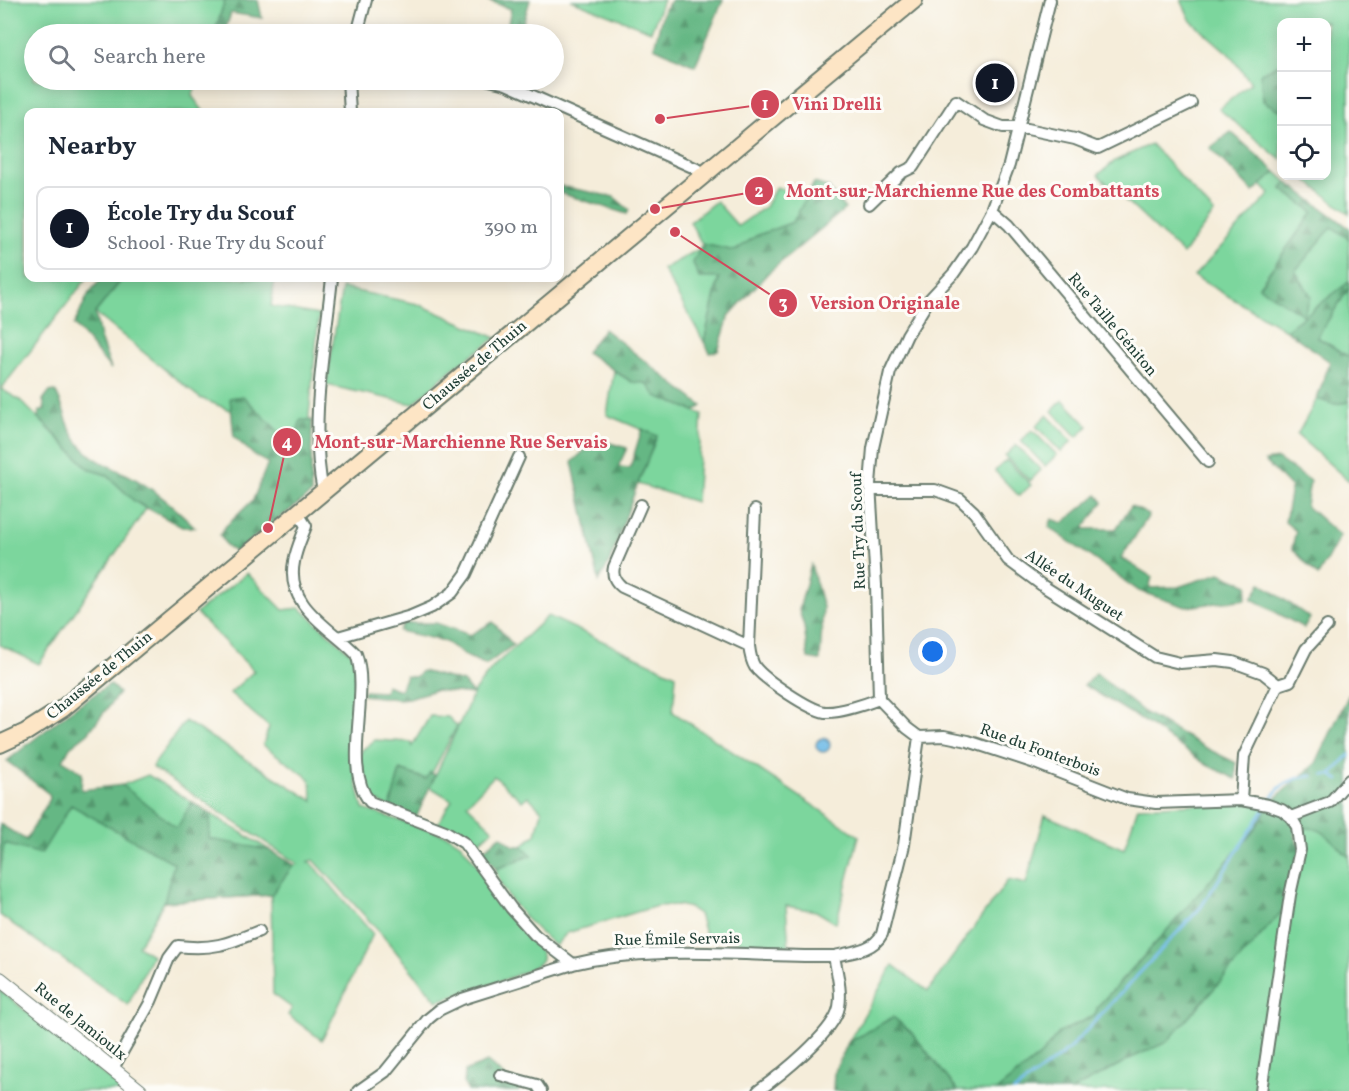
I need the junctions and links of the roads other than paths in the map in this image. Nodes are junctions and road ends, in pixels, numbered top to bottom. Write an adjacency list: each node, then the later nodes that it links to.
1 (366, 0): 4 (street)
2 (914, 0): 12 (main road, Chaussée de Thuin)
3 (1050, 0): 11 (street, Rue Try du Scouf)
4 (360, 24)
5 (348, 90): 8 (street)
6 (519, 90): 9 (street)
7 (1191, 103): 11 (street)
8 (347, 108)
9 (560, 108)
10 (564, 110): 12 (street)
11 (1018, 127): 13 (street); 14 (street, Rue Try du Scouf)
12 (706, 173): 19 (main road, Chaussée de Thuin)
13 (869, 204)
14 (992, 210): 17 (street, Rue Taille Géniton); 18 (street, Rue Try du Scouf)
15 (332, 282): 19 (street)
16 (519, 457): 24 (street)
17 (1208, 462)
18 (871, 490): 26 (street, Allée du Muguet); 27 (street, Rue Try du Scouf)
19 (323, 492): 22 (main road, Chaussée de Thuin)
20 (641, 505): 25 (street)
21 (755, 510): 25 (street)
22 (298, 513): 24 (street); 29 (main road, Chaussée de Thuin)
23 (1327, 626): 26 (street)
24 (338, 637): 35 (street)
25 (749, 646): 27 (street)
26 (1278, 685): 31 (street)
27 (879, 699): 28 (street)
28 (920, 737): 31 (street, Rue du Fonterbois); 34 (street)
29 (0, 744)
30 (1349, 780): 32 (street)
31 (1241, 800): 32 (street, Rue du Fonterbois)
32 (1291, 817): 43 (street)
33 (260, 931): 37 (street)
34 (834, 956): 35 (street, Rue Émile Servais); 42 (street)
35 (573, 964): 40 (street, Rue Émile Servais)
36 (0, 979): 37 (street, Rue de Jamioulx)
37 (112, 1070): 39 (street, Rue de Jamioulx)
38 (500, 1075): 41 (street)
39 (140, 1091)
40 (358, 1091)
41 (541, 1091)
42 (758, 1091)
43 (1262, 1091)

